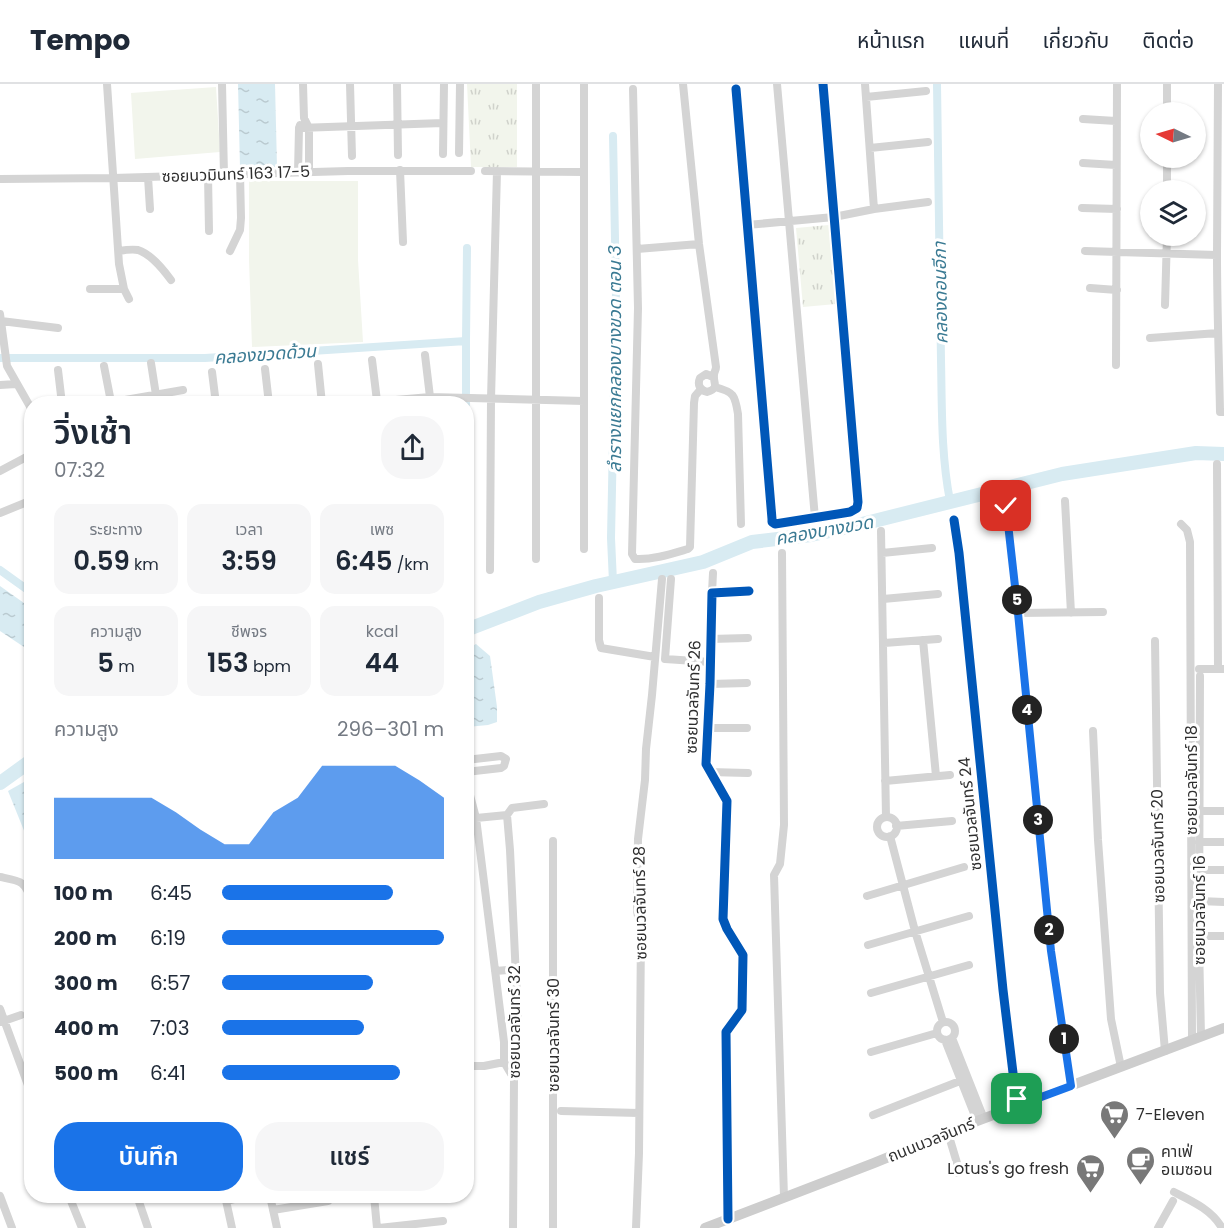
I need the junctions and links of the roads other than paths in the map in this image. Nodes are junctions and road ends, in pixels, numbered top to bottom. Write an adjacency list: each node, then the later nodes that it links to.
1 (107, 84): 51 (street)
2 (222, 84): 49 (street)
3 (303, 84): 22 (street)
4 (350, 84): 27 (street)
5 (397, 84): 26 (street)
6 (444, 84): 25 (street)
7 (460, 84): 32 (street)
8 (536, 84): 43 (street)
9 (584, 84): 46 (street)
10 (683, 84): 64 (street)
11 (777, 84): 60 (street)
12 (823, 84): 59 (street)
13 (865, 84): 20 (street)
14 (1117, 84): 24 (street)
15 (1167, 84): 21 (street)
16 (1218, 84): 36 (street)
17 (633, 89): 66 (street)
18 (736, 90): 61 (street)
19 (926, 91): 20 (street)
20 (866, 97): 31 (street)
21 (1167, 102)
22 (304, 118): 28 (street); 29 (street)
23 (1083, 119): 24 (street)
24 (1116, 121): 38 (street)
25 (443, 123): 26 (street); 33 (street)
26 (398, 125): 27 (street); 34 (street)
27 (351, 127): 29 (street); 35 (street)
28 (299, 128): 29 (street); 44 (street)
29 (309, 128): 45 (street)
30 (928, 142): 31 (street)
31 (870, 148): 58 (street)
32 (459, 153)
33 (443, 154)
34 (398, 155)
35 (352, 156)
36 (1221, 160): 54 (street)
37 (1083, 163): 38 (street)
38 (1116, 165): 56 (street)
39 (400, 170): 40 (street, ซอยนวมินทร์ 163 17-5); 45 (street, ซอยนวมินทร์ 163 17-5); 63 (street)
40 (471, 171)
41 (485, 171): 42 (street)
42 (497, 171): 43 (street); 111 (street)
43 (537, 171): 46 (street); 112 (street)
44 (298, 172): 45 (street, ซอยนวมินทร์ 163 17-5); 47 (street, ซอยนวมินทร์ 163 17-5)
45 (309, 172)
46 (584, 172): 113 (street)
47 (240, 174): 49 (street, ซอยนวมินทร์ 163 17-5); 69 (street)
48 (208, 175): 49 (street, ซอยนวมินทร์ 163 17-5); 50 (street, ซอยนวมินทร์ 163 17-5); 62 (street)
49 (224, 175)
50 (148, 177): 51 (street, ซอยนวมินทร์ 163 17-5); 57 (street)
51 (114, 178): 52 (street, ซอยนวมินทร์ 163 17-5); 67 (street)
52 (0, 179)
53 (928, 202): 58 (street)
54 (1221, 204): 72 (street)
55 (1082, 208): 56 (street)
56 (1117, 208): 70 (street)
57 (150, 209)
58 (874, 209): 59 (street)
59 (834, 217): 60 (street); 123 (street)
60 (789, 222): 61 (street); 123 (street)
61 (747, 225): 123 (street)
62 (209, 231)
63 (403, 242)
64 (699, 244): 66 (street); 94 (street)
65 (1167, 246): 71 (street)
66 (637, 249): 98 (street)
67 (119, 250): 73 (street); 76 (street)
68 (1085, 250): 70 (street)
69 (230, 251)
70 (1117, 252): 71 (street); 77 (street)
71 (1167, 253): 72 (street); 79 (street)
72 (1217, 255): 83 (street)
73 (171, 280)
74 (1090, 288): 77 (street)
75 (90, 289): 76 (street)
76 (124, 289): 78 (street)
77 (1116, 290): 89 (street)
78 (129, 299)
79 (1166, 305)
80 (0, 314): 81 (street)
81 (1, 321): 82 (street); 95 (street)
82 (58, 328)
83 (1218, 333): 84 (street); 114 (street)
84 (1150, 338)
85 (425, 355): 108 (street)
86 (372, 360): 107 (street)
87 (151, 363): 100 (street)
88 (318, 364): 106 (street)
89 (1116, 365)
90 (104, 366): 102 (street)
91 (265, 369): 105 (street)
92 (58, 370): 101 (street)
93 (212, 372): 104 (street)
94 (713, 377): 97 (street); 98 (street)
95 (16, 384): 96 (street); 109 (street)
96 (0, 385)
97 (715, 387): 98 (street); 125 (street)
98 (701, 389)
99 (183, 390): 100 (street)
100 (156, 395): 103 (street)
101 (61, 396)
102 (110, 396)
103 (150, 396)
104 (215, 396)
105 (267, 396)
106 (321, 396)
107 (376, 396)
108 (430, 396)
109 (24, 397)
110 (474, 398): 111 (street)
111 (491, 399): 112 (street); 133 (street)
112 (537, 399): 113 (street); 132 (street)
113 (584, 401): 129 (street)
114 (1222, 412)
115 (24, 458): 117 (street)
116 (1217, 464): 118 (street)
117 (0, 471)
118 (1221, 479): 153 (street)
119 (1065, 501): 144 (street)
120 (24, 503): 122 (street)
121 (1006, 506): 143 (street)
122 (0, 513)
123 (815, 518)
124 (954, 520): 216 (street, ซอยนวลจันทร์ 24)
125 (741, 524)
126 (1181, 524): 160 (street, ซอยนวลจันทร์ 18)
127 (881, 531): 131 (street)
128 (932, 548): 131 (street)
129 (584, 549)
130 (782, 553): 225 (street)
131 (882, 553): 141 (street)
132 (536, 559)
133 (490, 570)
134 (713, 573): 138 (street, ซอยนวลจันทร์ 26)
135 (662, 579): 151 (street, ซอยนวลจันทร์ 28)
136 (671, 579): 152 (street)
137 (749, 591): 138 (street)
138 (712, 593): 146 (street, ซอยนวลจันทร์ 26)
139 (938, 594): 141 (street)
140 (599, 598): 151 (street)
141 (883, 599): 150 (street)
142 (1102, 612): 144 (street)
143 (1018, 613): 144 (street); 215 (street)
144 (1071, 613)
145 (748, 638): 146 (street)
146 (711, 639): 152 (street, ซอยนวลจันทร์ 26)
147 (938, 639): 148 (street)
148 (923, 640): 150 (street); 165 (street)
149 (1155, 641): 207 (street, ซอยนวลจันทร์ 20)
150 (884, 643): 166 (street)
151 (655, 657): 218 (street, ซอยนวลจันทร์ 28)
152 (710, 662): 155 (street, ซอยนวลจันทร์ 26)
153 (1221, 669): 160 (street, ซอยนวลจันทร์ 16)
154 (747, 683): 155 (street)
155 (710, 684): 156 (street, ซอยนวลจันทร์ 26)
156 (708, 728): 157 (street); 162 (street, ซอยนวลจันทร์ 26)
157 (747, 728)
158 (1093, 730): 211 (street)
159 (474, 759): 161 (street)
160 (1196, 759): 169 (street, ซอยนวลจันทร์ 16); 205 (street, ซอยนวลจันทร์ 18)
161 (474, 771)
162 (709, 772): 163 (street); 234 (street, ซอยนวลจันทร์ 26)
163 (748, 773)
164 (950, 775): 165 (street)
165 (936, 776): 166 (street)
166 (885, 781): 173 (street)
167 (544, 804): 171 (street)
168 (474, 810): 172 (street)
169 (1200, 811): 170 (street); 178 (street, ซอยนวลจันทร์ 16)
170 (1224, 811)
171 (507, 816): 172 (street); 195 (street, ซอยนวลจันทร์ 32)
172 (476, 818): 196 (street)
173 (886, 818): 175 (street); 176 (street)
174 (952, 821): 175 (street)
175 (896, 826): 176 (street)
176 (890, 836): 184 (street)
177 (553, 841): 243 (street, ซอยนวลจันทร์ 30)
178 (1199, 842): 179 (street); 181 (street, ซอยนวลจันทร์ 16)
179 (1224, 842)
180 (964, 867): 184 (street)
181 (1199, 870): 182 (street); 187 (street, ซอยนวลจันทร์ 16)
182 (1224, 870)
183 (0, 877): 185 (street)
184 (904, 884): 186 (street); 190 (street)
185 (24, 885)
186 (867, 896)
187 (1199, 901): 188 (street); 205 (street, ซอยนวลจันทร์ 16)
188 (1224, 902)
189 (969, 916): 190 (street)
190 (915, 931): 193 (street); 197 (street)
191 (1204, 936): 192 (street)
192 (1224, 936)
193 (868, 945)
194 (969, 965): 197 (street)
195 (515, 966): 196 (street); 213 (street, ซอยนวลจันทร์ 32)
196 (495, 971): 209 (street)
197 (930, 976): 198 (street); 202 (street)
198 (871, 993)
199 (0, 1010): 201 (street)
200 (21, 1015): 201 (street)
201 (2, 1022): 212 (street)
202 (943, 1022): 204 (street); 206 (street)
203 (1224, 1028): 205 (main road, ถนนนวลจันทร์)
204 (937, 1033): 206 (street); 208 (street)
205 (1196, 1037): 207 (main road, ถนนนวลจันทร์)
206 (948, 1039): 214 (street); 220 (street)
207 (1165, 1051): 211 (main road, ถนนนวลจันทร์)
208 (871, 1052)
209 (504, 1062): 210 (street); 213 (street)
210 (474, 1066)
211 (1121, 1067): 215 (main road, ถนนนวลจันทร์)
212 (24, 1076)
213 (514, 1079): 242 (street, ซอยนวลจันทร์ 32)
214 (960, 1081): 219 (street); 220 (street)
215 (1071, 1086): 216 (main road, ถนนนวลจันทร์)
216 (1017, 1106): 220 (main road, ถนนนวลจันทร์)
217 (561, 1111): 218 (street)
218 (639, 1113): 244 (street, ซอยนวลจันทร์ 28)
219 (873, 1115)
220 (980, 1120): 221 (main road, ถนนนวลจันทร์)
221 (948, 1133): 222 (street); 225 (main road, ถนนนวลจันทร์)
222 (958, 1173)
223 (1174, 1192): 247 (street)
224 (0, 1197): 236 (street)
225 (783, 1197): 234 (main road, ถนนนวลจันทร์)
226 (1173, 1201): 246 (street)
227 (72, 1203): 237 (street)
228 (139, 1203): 238 (street)
229 (227, 1203): 239 (street)
230 (272, 1203): 233 (street)
231 (316, 1203): 233 (street)
232 (375, 1203): 241 (street)
233 (273, 1210): 240 (street)
234 (728, 1219): 245 (main road, ถนนนวลจันทร์)
235 (443, 1221): 241 (street)
236 (12, 1228)
237 (82, 1228)
238 (148, 1228)
239 (232, 1228)
240 (277, 1228)
241 (378, 1228)
242 (513, 1228)
243 (553, 1228)
244 (636, 1228)
245 (705, 1228)
246 (1158, 1228)
247 (1222, 1228)

